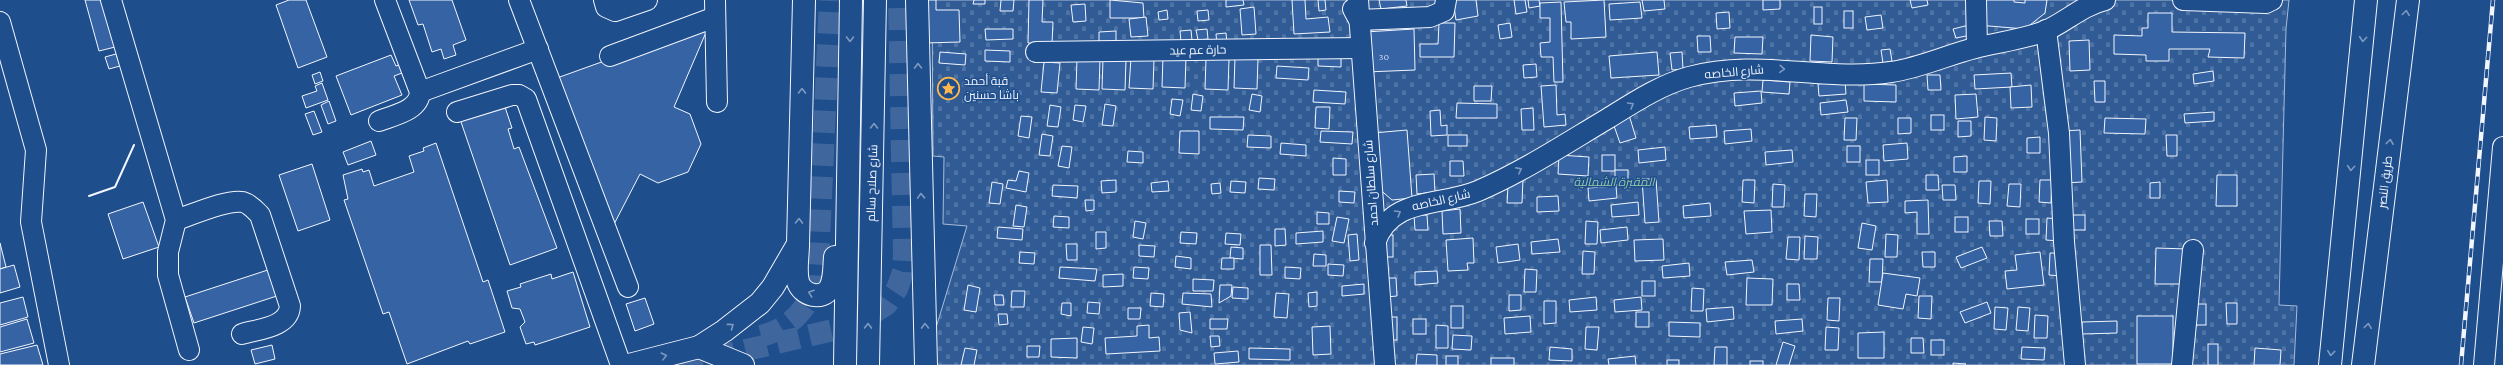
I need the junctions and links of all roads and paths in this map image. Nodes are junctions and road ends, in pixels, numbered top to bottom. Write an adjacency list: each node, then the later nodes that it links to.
1 (111, 0): 36 (street)
2 (385, 0): 30 (street)
3 (519, 0): 27 (street)
4 (604, 0): 5 (street)
5 (647, 0)
6 (804, 0): 38 (main road, one-way to 6)
7 (851, 0): 35 (main road, شارع صلاح سالم, one-way to 35)
8 (875, 0): 52 (main road, شارع صلاح سالم, one-way to 8)
9 (917, 0): 53 (main road, one-way to 9)
10 (1348, 0): 21 (street)
11 (1358, 0): 21 (street, شارع سلطان احمد)
12 (1446, 0): 21 (street)
13 (1976, 0): 26 (street)
14 (2066, 0): 22 (street)
15 (2105, 0): 22 (street, شارع الخاصه)
16 (2183, 0): 17 (street)
17 (2272, 0)
18 (2366, 0): 56 (main road, one-way to 56)
19 (2408, 0): 57 (main road, طريق النصر, one-way to 19)
20 (715, 9): 29 (street); 31 (street)
21 (1359, 20): 25 (street, شارع سلطان احمد)
22 (2063, 20): 24 (street, شارع الخاصه)
23 (0, 22): 47 (street)
24 (2046, 30): 26 (street, شارع الخاصه); 54 (street)
25 (1361, 48): 28 (street, حارة عم عيد); 37 (street, شارع سلطان احمد)
26 (1977, 48): 37 (street, شارع الخاصه, one-way to 26)
27 (538, 49): 30 (street); 42 (street)
28 (1036, 52)
29 (610, 56)
30 (420, 92): 33 (street)
31 (717, 102)
32 (457, 112): 48 (street)
33 (379, 120)
34 (2503, 147): 39 (street)
35 (847, 162): 38 (main road, one-way to 38); 51 (main road, شارع صلاح سالم)
36 (176, 220): 43 (street); 45 (street)
37 (1375, 243): 46 (street, شارع سلطان احمد)
38 (798, 244): 44 (main road, one-way to 38)
39 (2498, 249): 41 (street)
40 (2193, 250): 55 (street)
41 (2497, 285): 58 (street)
42 (628, 287)
43 (242, 334)
44 (699, 347): 49 (main road, one-way to 44); 50 (main road)
45 (189, 350)
46 (1384, 363)
47 (59, 365)
48 (621, 365)
49 (629, 365)
50 (743, 365)
51 (845, 365)
52 (868, 365)
53 (926, 365)
54 (2075, 365)
55 (2182, 365)
56 (2330, 365)
57 (2363, 365)
58 (2484, 365)

